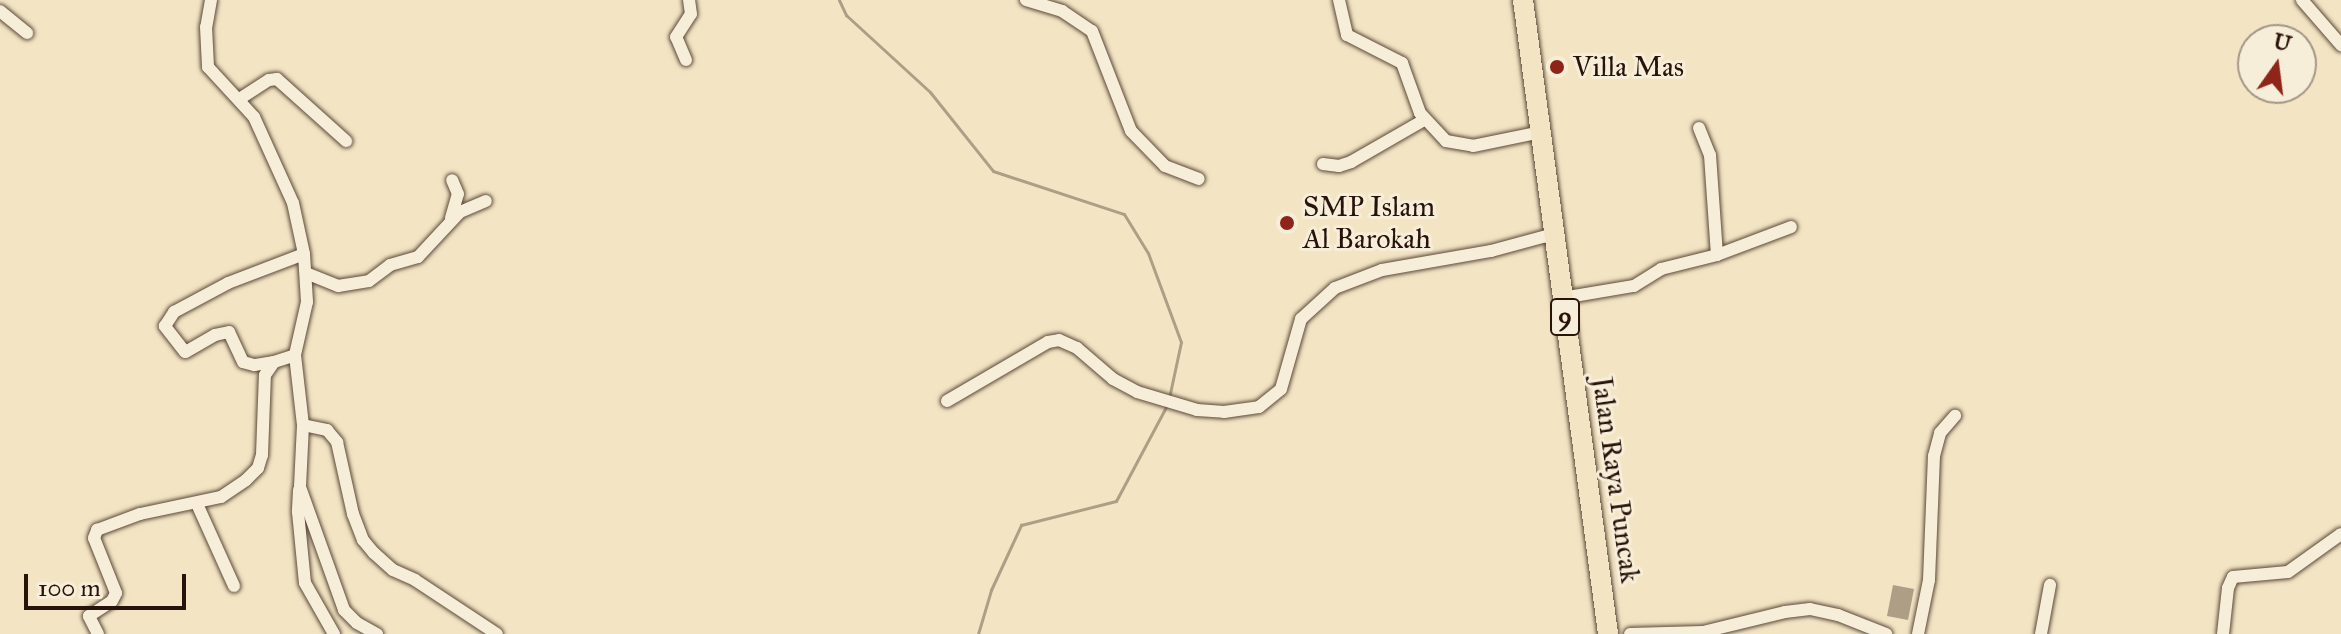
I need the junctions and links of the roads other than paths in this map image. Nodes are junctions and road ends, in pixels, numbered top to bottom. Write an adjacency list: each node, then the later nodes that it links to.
1 (211, 0): 11 (street)
2 (689, 0): 10 (street)
3 (1026, 0): 17 (street)
4 (1339, 0): 12 (street)
5 (1523, 0): 14 (highway, Jalan Raya Puncak / 9)
6 (2302, 0): 9 (street)
7 (0, 11): 8 (street)
8 (27, 33)
9 (2341, 45)
10 (686, 60)
11 (241, 98): 15 (street); 23 (street)
12 (1424, 120): 14 (street); 16 (street)
13 (1699, 128): 24 (street)
14 (1541, 132): 22 (highway, Jalan Raya Puncak / 9)
15 (346, 141)
16 (1323, 164)
17 (1199, 179)
18 (452, 180): 20 (street)
19 (486, 201): 20 (street)
20 (450, 223): 25 (street)
21 (1791, 227): 24 (street)
22 (1554, 234): 26 (highway, Jalan Raya Puncak / 9); 29 (street)
23 (304, 254): 25 (street); 28 (street)
24 (1717, 255): 26 (street)
25 (306, 273): 27 (street)
26 (1562, 298): 41 (highway, Jalan Raya Puncak / 9)
27 (295, 355): 28 (street); 31 (street)
28 (274, 362): 33 (street)
29 (947, 401)
30 (1955, 416): 44 (street)
31 (303, 425): 32 (street); 40 (street)
32 (300, 487): 38 (street); 39 (street)
33 (197, 504): 36 (street); 37 (street)
34 (2341, 534): 46 (street)
35 (2050, 585): 45 (street)
36 (234, 586)
37 (98, 634)
38 (334, 634)
39 (377, 634)
40 (497, 634)
41 (1608, 634)
42 (1630, 634): 43 (street)
43 (1886, 634)
44 (1918, 634)
45 (2041, 634)
46 (2223, 634)

